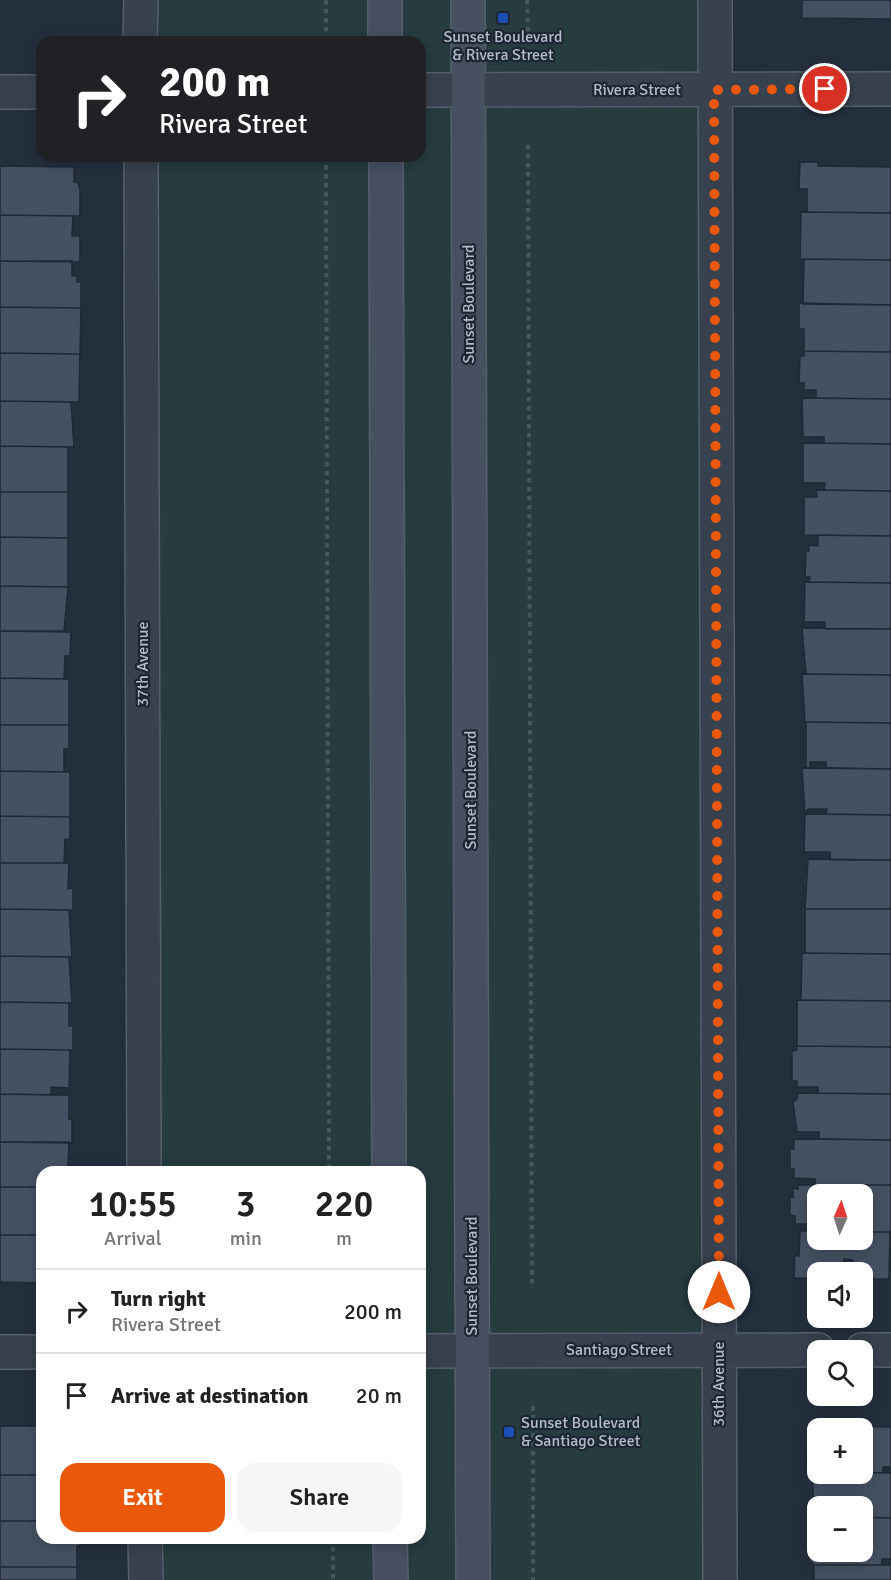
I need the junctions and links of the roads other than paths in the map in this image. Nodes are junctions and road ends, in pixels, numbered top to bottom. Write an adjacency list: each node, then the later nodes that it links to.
1 (141, 0): 5 (street)
2 (386, 0): 6 (main road)
3 (468, 0): 9 (main road, Sunset Boulevard)
4 (714, 0): 10 (street, 36th Avenue)
5 (141, 36)
6 (385, 36)
7 (891, 89): 10 (street, Rivera Street)
8 (426, 90): 9 (street, Rivera Street)
9 (469, 90): 10 (street, Rivera Street); 22 (main road, Sunset Boulevard)
10 (714, 90): 17 (street, 36th Avenue)
11 (0, 92): 12 (street)
12 (36, 92)
13 (141, 162): 15 (street, 37th Avenue)
14 (386, 162): 16 (main road)
15 (144, 1166)
16 (389, 1166)
17 (719, 1350): 18 (street, Santiago Street); 22 (street, Santiago Street); 30 (street, 36th Avenue)
18 (807, 1350)
19 (873, 1350): 20 (street)
20 (891, 1350)
21 (426, 1351): 22 (street, Santiago Street)
22 (472, 1351): 29 (main road, Sunset Boulevard)
23 (0, 1352): 24 (street)
24 (36, 1352)
25 (146, 1544): 27 (street)
26 (390, 1544): 28 (main road)
27 (146, 1580)
28 (391, 1580)
29 (473, 1580)
30 (720, 1580)

